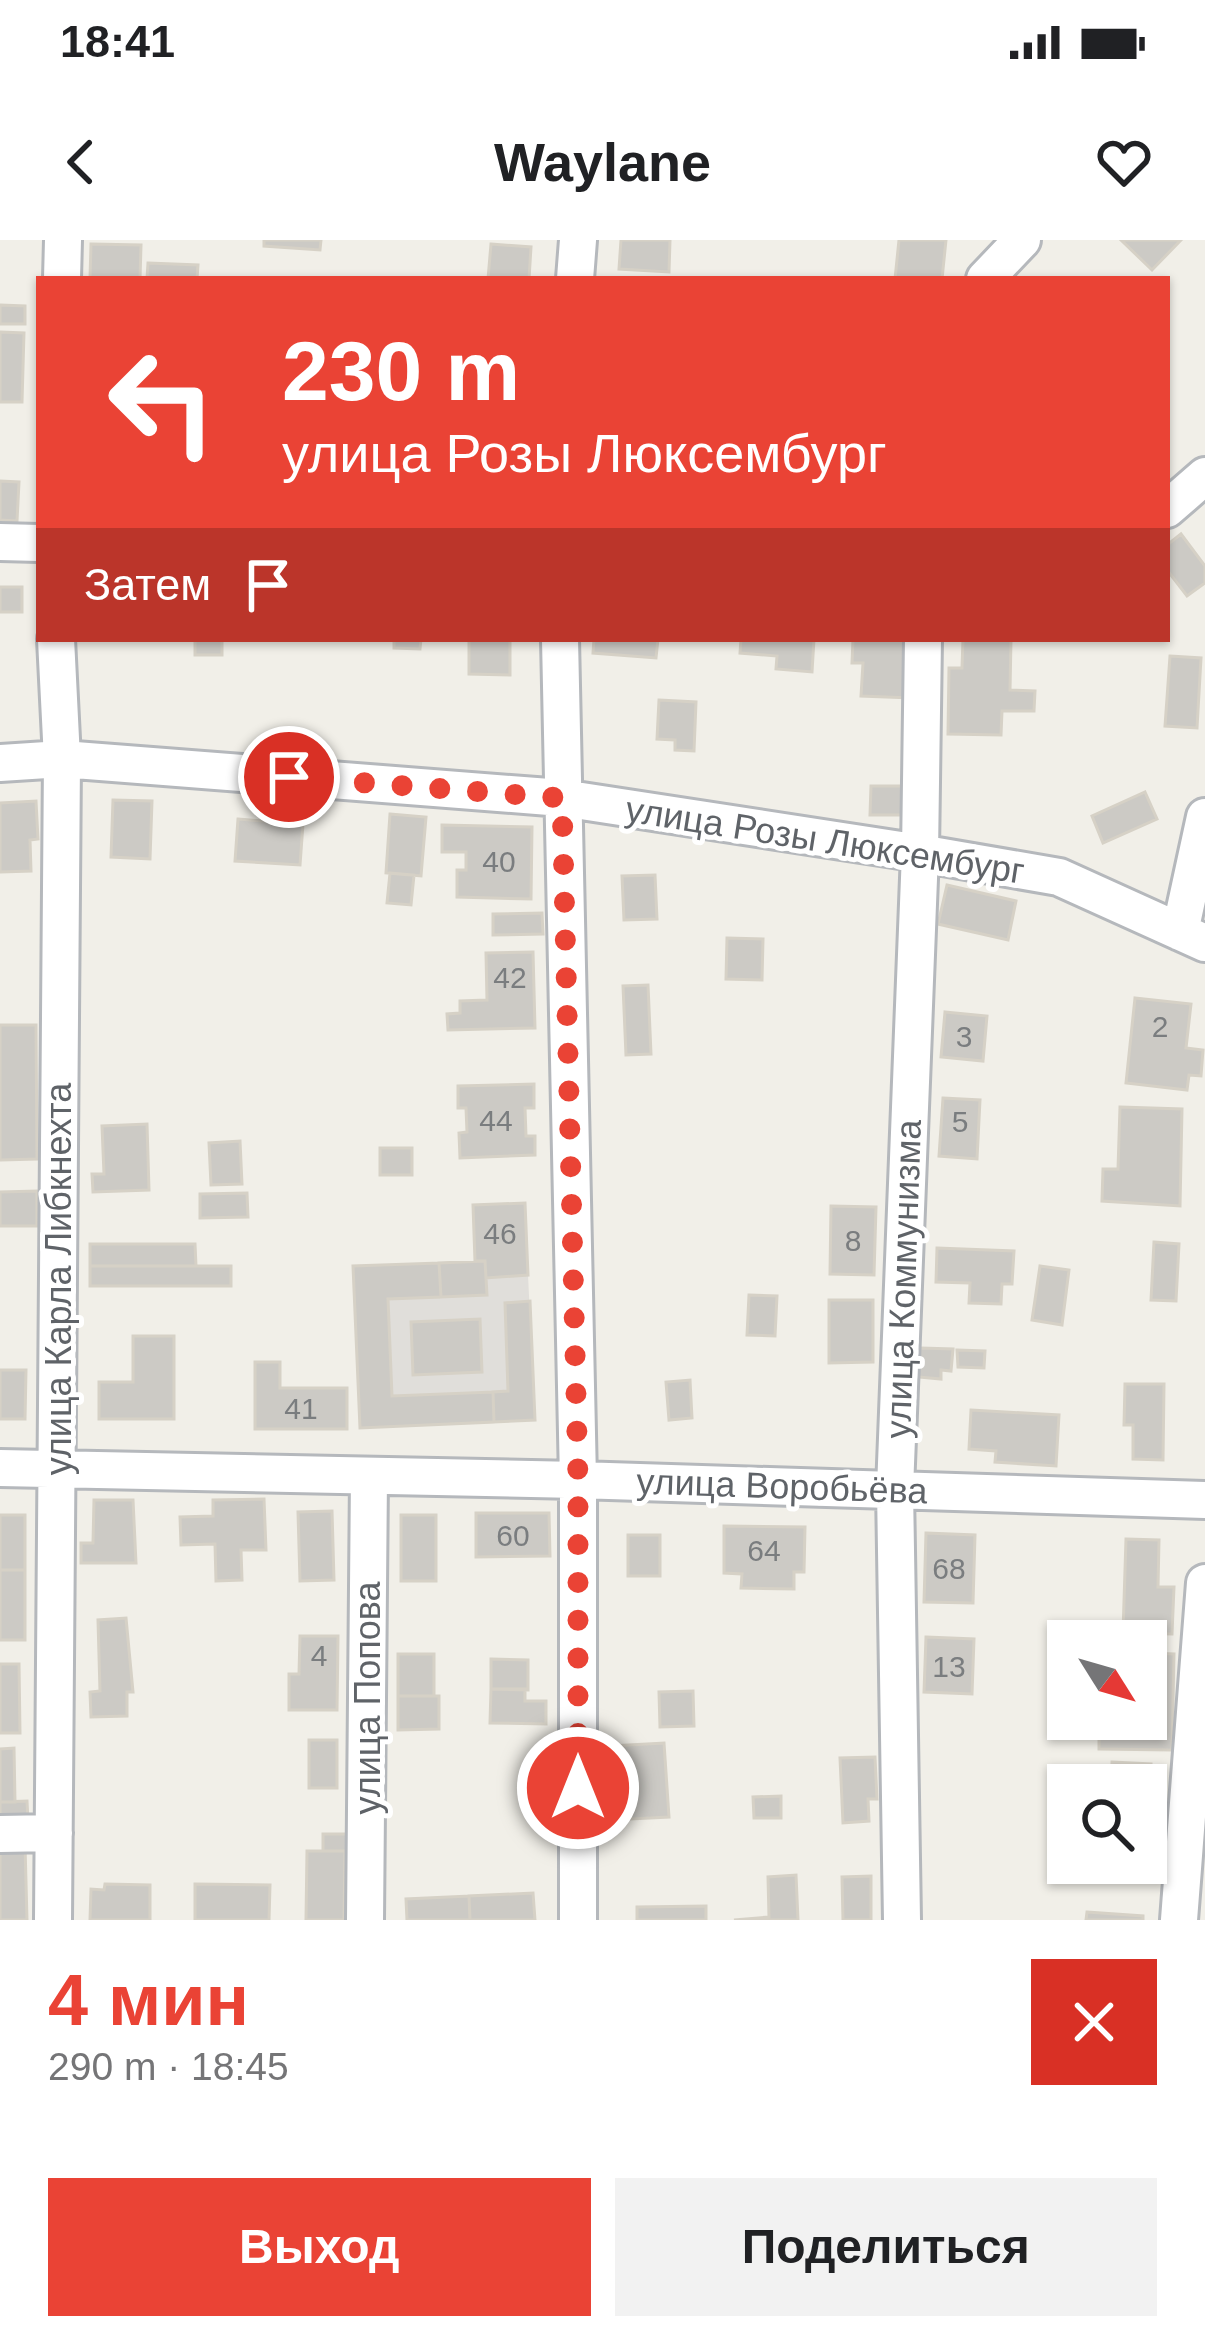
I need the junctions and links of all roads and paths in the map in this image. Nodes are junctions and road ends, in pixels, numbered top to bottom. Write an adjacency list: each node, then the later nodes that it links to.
1 (63, 240): 4 (street)
2 (578, 240): 5 (street)
3 (1022, 240): 6 (street)
4 (62, 276)
5 (575, 276)
6 (988, 276)
7 (1205, 476): 8 (street)
8 (1170, 506)
9 (0, 542): 10 (street)
10 (36, 544)
11 (56, 642): 14 (street, улица Карла Либкнехта)
12 (560, 642): 16 (street)
13 (923, 642): 18 (street, улица Коммунизма)
14 (62, 759): 15 (street, улица Розы Люксембург); 16 (street, улица Розы Люксембург); 21 (street, улица Карла Либкнехта)
15 (0, 763)
16 (562, 798): 18 (street, улица Розы Люксембург); 23 (street)
17 (1205, 818): 19 (street)
18 (920, 854): 19 (street, улица Розы Люксембург); 24 (street, улица Коммунизма)
19 (1193, 938)
20 (0, 1468): 21 (street, улица Воробьёва)
21 (57, 1471): 22 (street, улица Воробьёва); 27 (street, улица Карла Либкнехта)
22 (369, 1476): 23 (street, улица Воробьёва); 30 (street, улица Попова)
23 (578, 1480): 24 (street, улица Воробьёва); 31 (street)
24 (895, 1489): 25 (street, улица Воробьёва); 32 (street, улица Коммунизма)
25 (1205, 1500)
26 (1205, 1583): 33 (street)
27 (54, 1833): 28 (street); 29 (street, улица Карла Либкнехта)
28 (0, 1834)
29 (53, 1920)
30 (365, 1920)
31 (578, 1920)
32 (902, 1920)
33 (1179, 1920)

